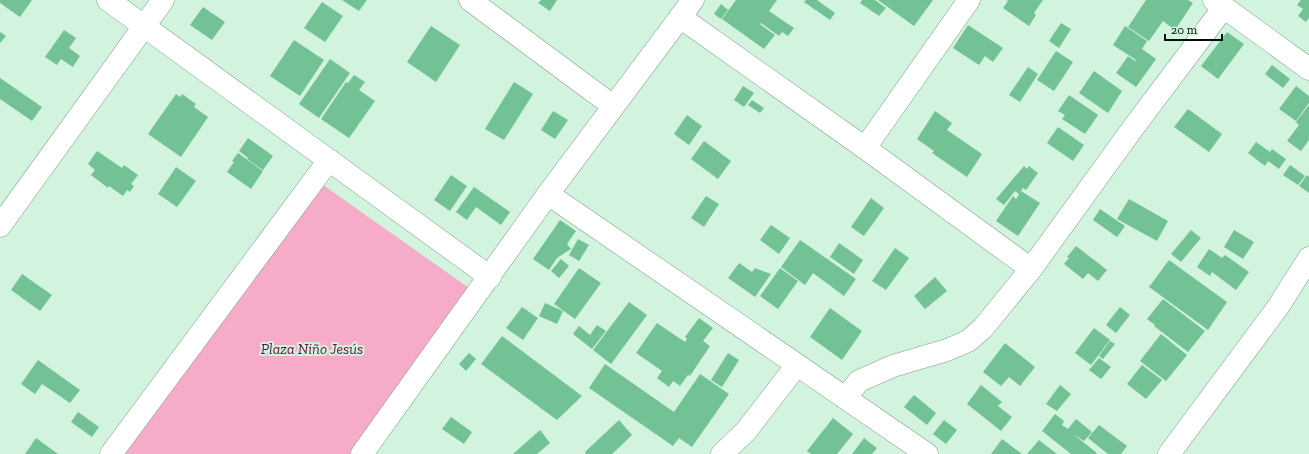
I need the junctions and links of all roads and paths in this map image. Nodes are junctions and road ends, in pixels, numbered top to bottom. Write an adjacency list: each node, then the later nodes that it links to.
1 (108, 0): 7 (street)
2 (163, 0): 7 (street)
3 (470, 0): 9 (street)
4 (969, 0): 10 (street)
5 (1219, 3): 8 (street); 15 (street)
6 (687, 8): 9 (street); 10 (street)
7 (145, 26): 11 (street); 13 (street)
8 (1309, 69)
9 (613, 106): 12 (street)
10 (865, 148): 15 (street)
11 (329, 160): 16 (street); 19 (street)
12 (548, 194): 16 (street); 17 (street)
13 (0, 226)
14 (1309, 258): 23 (street)
15 (1031, 269): 18 (street)
16 (490, 277): 20 (street)
17 (797, 365): 18 (street); 21 (street)
18 (845, 398): 22 (street)
19 (111, 454)
20 (362, 454)
21 (722, 454)
22 (927, 454)
23 (1169, 454)

